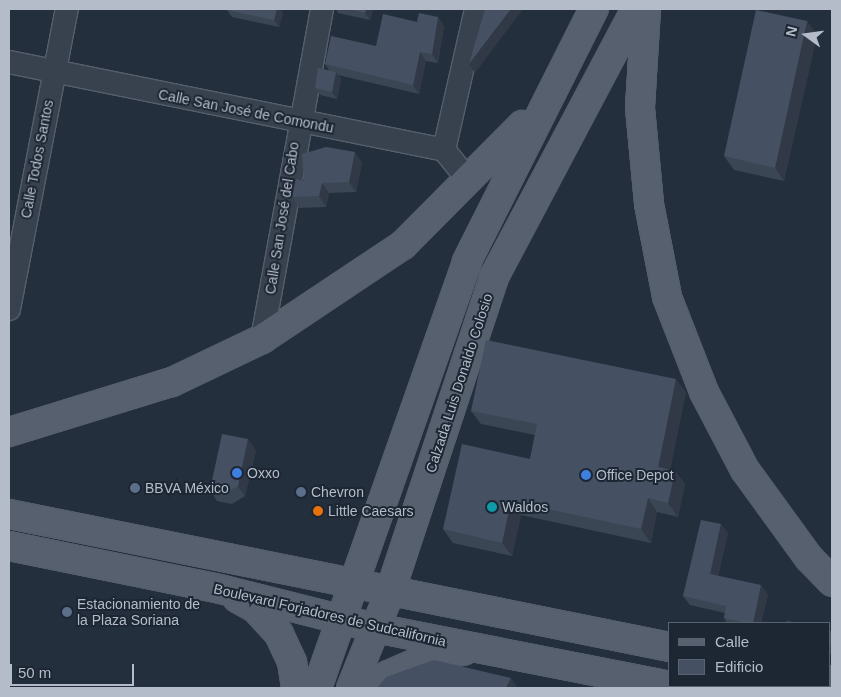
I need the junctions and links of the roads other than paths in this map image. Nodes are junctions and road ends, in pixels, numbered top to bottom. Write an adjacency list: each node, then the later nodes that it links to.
1 (67, 9): 8 (street, Calle Todos Santos)
2 (322, 9): 10 (street, Calle San José del Cabo)
3 (476, 9): 11 (street)
4 (594, 9): 9 (main road)
5 (636, 9): 23 (main road, Calzada Luis Donaldo Colosio)
6 (646, 9): 20 (main road)
7 (9, 62): 8 (street, Calle San José de Comondu)
8 (54, 72): 10 (street, Calle San José de Comondu); 13 (street, Calle Todos Santos)
9 (545, 100): 12 (main road); 21 (main road)
10 (298, 122): 11 (street, Calle San José de Comondu); 14 (street, Calle San José del Cabo)
11 (444, 150): 12 (street)
12 (469, 181): 14 (main road)
13 (9, 309)
14 (262, 339): 15 (main road)
15 (9, 432)
16 (9, 514): 17 (main road)
17 (88, 533): 19 (main road); 21 (main road)
18 (9, 546): 19 (main road, Boulevard Forjadores de Sudcalifornia)
19 (37, 552): 22 (main road, Boulevard Forjadores de Sudcalifornia)
20 (832, 582)
21 (354, 585): 23 (main road); 24 (main road)
22 (220, 589): 24 (main road, Boulevard Forjadores de Sudcalifornia); 29 (main road)
23 (390, 592): 25 (main road, Calzada Luis Donaldo Colosio); 26 (main road)
24 (342, 619): 25 (main road, Boulevard Forjadores de Sudcalifornia); 30 (main road)
25 (375, 628): 27 (main road, Boulevard Forjadores de Sudcalifornia); 31 (main road, Calzada Luis Donaldo Colosio)
26 (668, 647)
27 (481, 649): 28 (main road, Boulevard Forjadores de Sudcalifornia); 32 (main road)
28 (668, 685)
29 (296, 688)
30 (317, 688)
31 (351, 688)
32 (369, 688)

